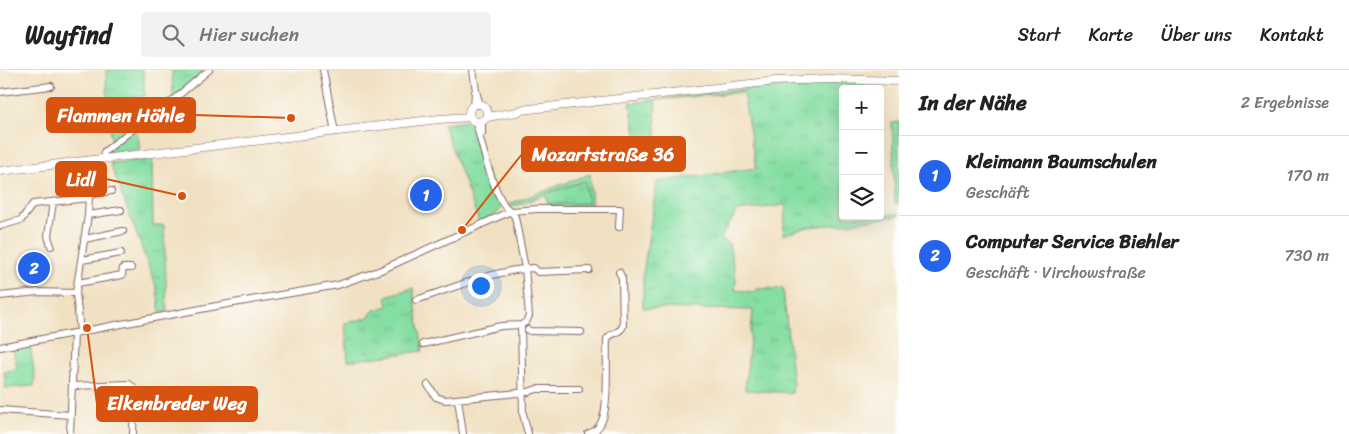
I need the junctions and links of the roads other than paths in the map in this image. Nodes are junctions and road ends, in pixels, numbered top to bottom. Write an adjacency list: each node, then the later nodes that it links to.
1 (209, 70): 9 (street)
2 (323, 70): 8 (street)
3 (473, 70): 7 (street)
4 (899, 81): 7 (main road)
5 (52, 86): 6 (street)
6 (0, 92)
7 (478, 114): 8 (main road); 15 (street)
8 (335, 132): 9 (main road)
9 (104, 159): 10 (main road)
10 (0, 171)
11 (111, 191): 12 (street)
12 (88, 198): 13 (street); 16 (street)
13 (53, 202): 17 (street); 21 (street)
14 (121, 210): 16 (street)
15 (511, 211): 18 (street); 25 (street); 34 (street)
16 (88, 216): 20 (street)
17 (0, 226)
18 (619, 227)
19 (123, 231): 20 (street)
20 (85, 239): 23 (street)
21 (50, 246)
22 (121, 253): 23 (street)
23 (82, 260): 28 (street)
24 (131, 268): 28 (street)
25 (525, 268): 26 (street); 31 (street); 32 (street)
26 (589, 270)
27 (619, 272): 44 (street)
28 (78, 282): 29 (street)
29 (76, 293): 30 (street); 34 (street)
30 (0, 296)
31 (416, 300)
32 (524, 327): 33 (street); 35 (street); 40 (street)
33 (581, 332)
34 (77, 333): 36 (street); 38 (street)
35 (423, 344)
36 (0, 347)
37 (428, 385): 41 (street)
38 (72, 386): 43 (street); 46 (street)
39 (579, 389): 40 (street)
40 (522, 392): 41 (street); 48 (street)
41 (458, 399): 47 (street)
42 (0, 410): 43 (street)
43 (70, 416): 45 (street)
44 (592, 433)
45 (70, 434)
46 (133, 434)
47 (463, 434)
48 (528, 434)

